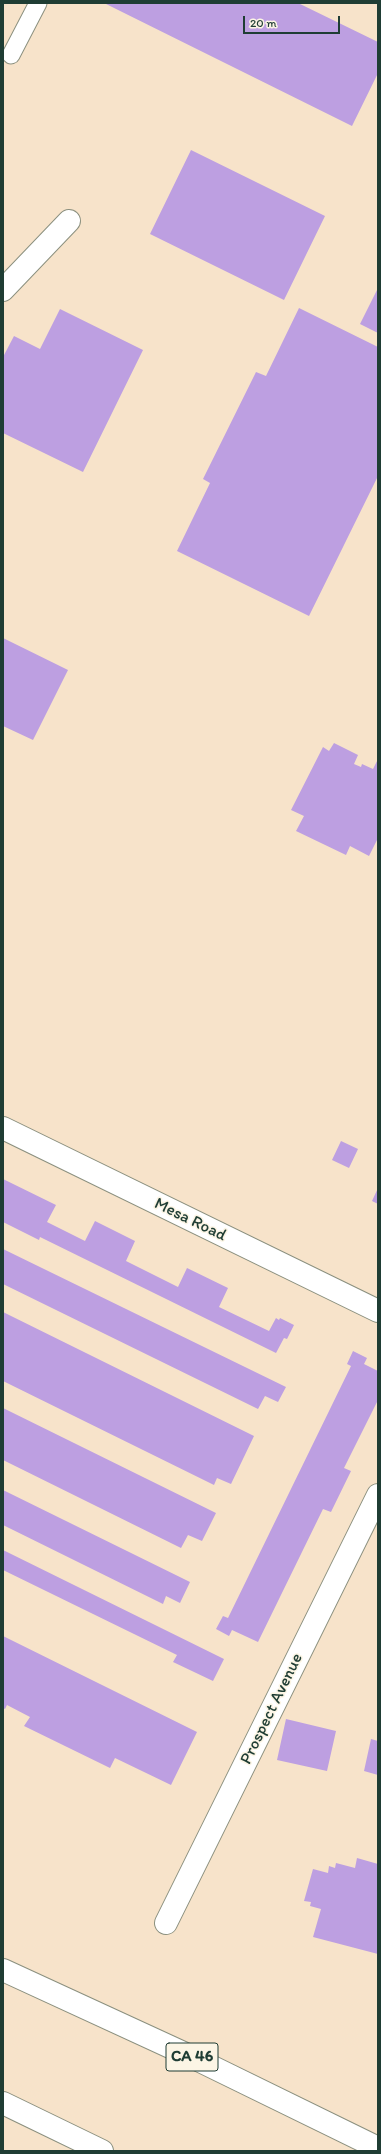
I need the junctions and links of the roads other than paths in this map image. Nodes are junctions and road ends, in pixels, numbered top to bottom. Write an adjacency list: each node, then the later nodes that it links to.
1 (38, 3): 2 (lane)
2 (11, 55)
3 (69, 221): 4 (main road)
4 (3, 290)
5 (3, 1128): 6 (main road, Mesa Road)
6 (378, 1311)
7 (378, 1495): 8 (main road, Prospect Avenue)
8 (166, 1923)
9 (3, 1970): 11 (main road, CA 46)
10 (3, 2103): 12 (main road)
11 (378, 2148)
12 (102, 2151)

